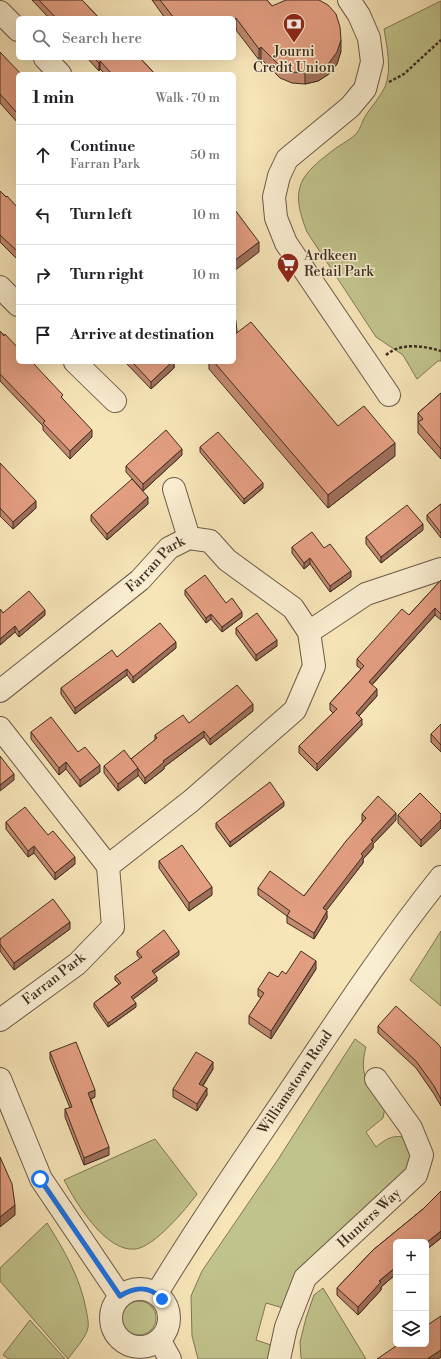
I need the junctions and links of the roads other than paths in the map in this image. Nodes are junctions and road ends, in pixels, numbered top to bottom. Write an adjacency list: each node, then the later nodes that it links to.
1 (349, 0): 9 (street)
2 (0, 12): 3 (street)
3 (16, 28)
4 (47, 60): 5 (street)
5 (58, 72)
6 (0, 287): 7 (street)
7 (16, 303)
8 (77, 364): 10 (street)
9 (389, 394)
10 (115, 402)
11 (174, 489): 12 (street)
12 (189, 538): 14 (street, Farran Park); 15 (street, Farran Park)
13 (441, 569): 14 (street)
14 (310, 632): 17 (street, Farran Park)
15 (0, 691)
16 (0, 728): 17 (street)
17 (108, 866): 19 (street, Farran Park)
18 (441, 876): 22 (street, Williamstown Road)
19 (0, 1020)
20 (0, 1079): 23 (street)
21 (376, 1079): 26 (street, Hunters Way)
22 (157, 1293): 23 (street); 24 (street)
23 (120, 1296): 25 (street)
24 (165, 1350): 25 (street)
25 (122, 1352)
26 (279, 1359)

